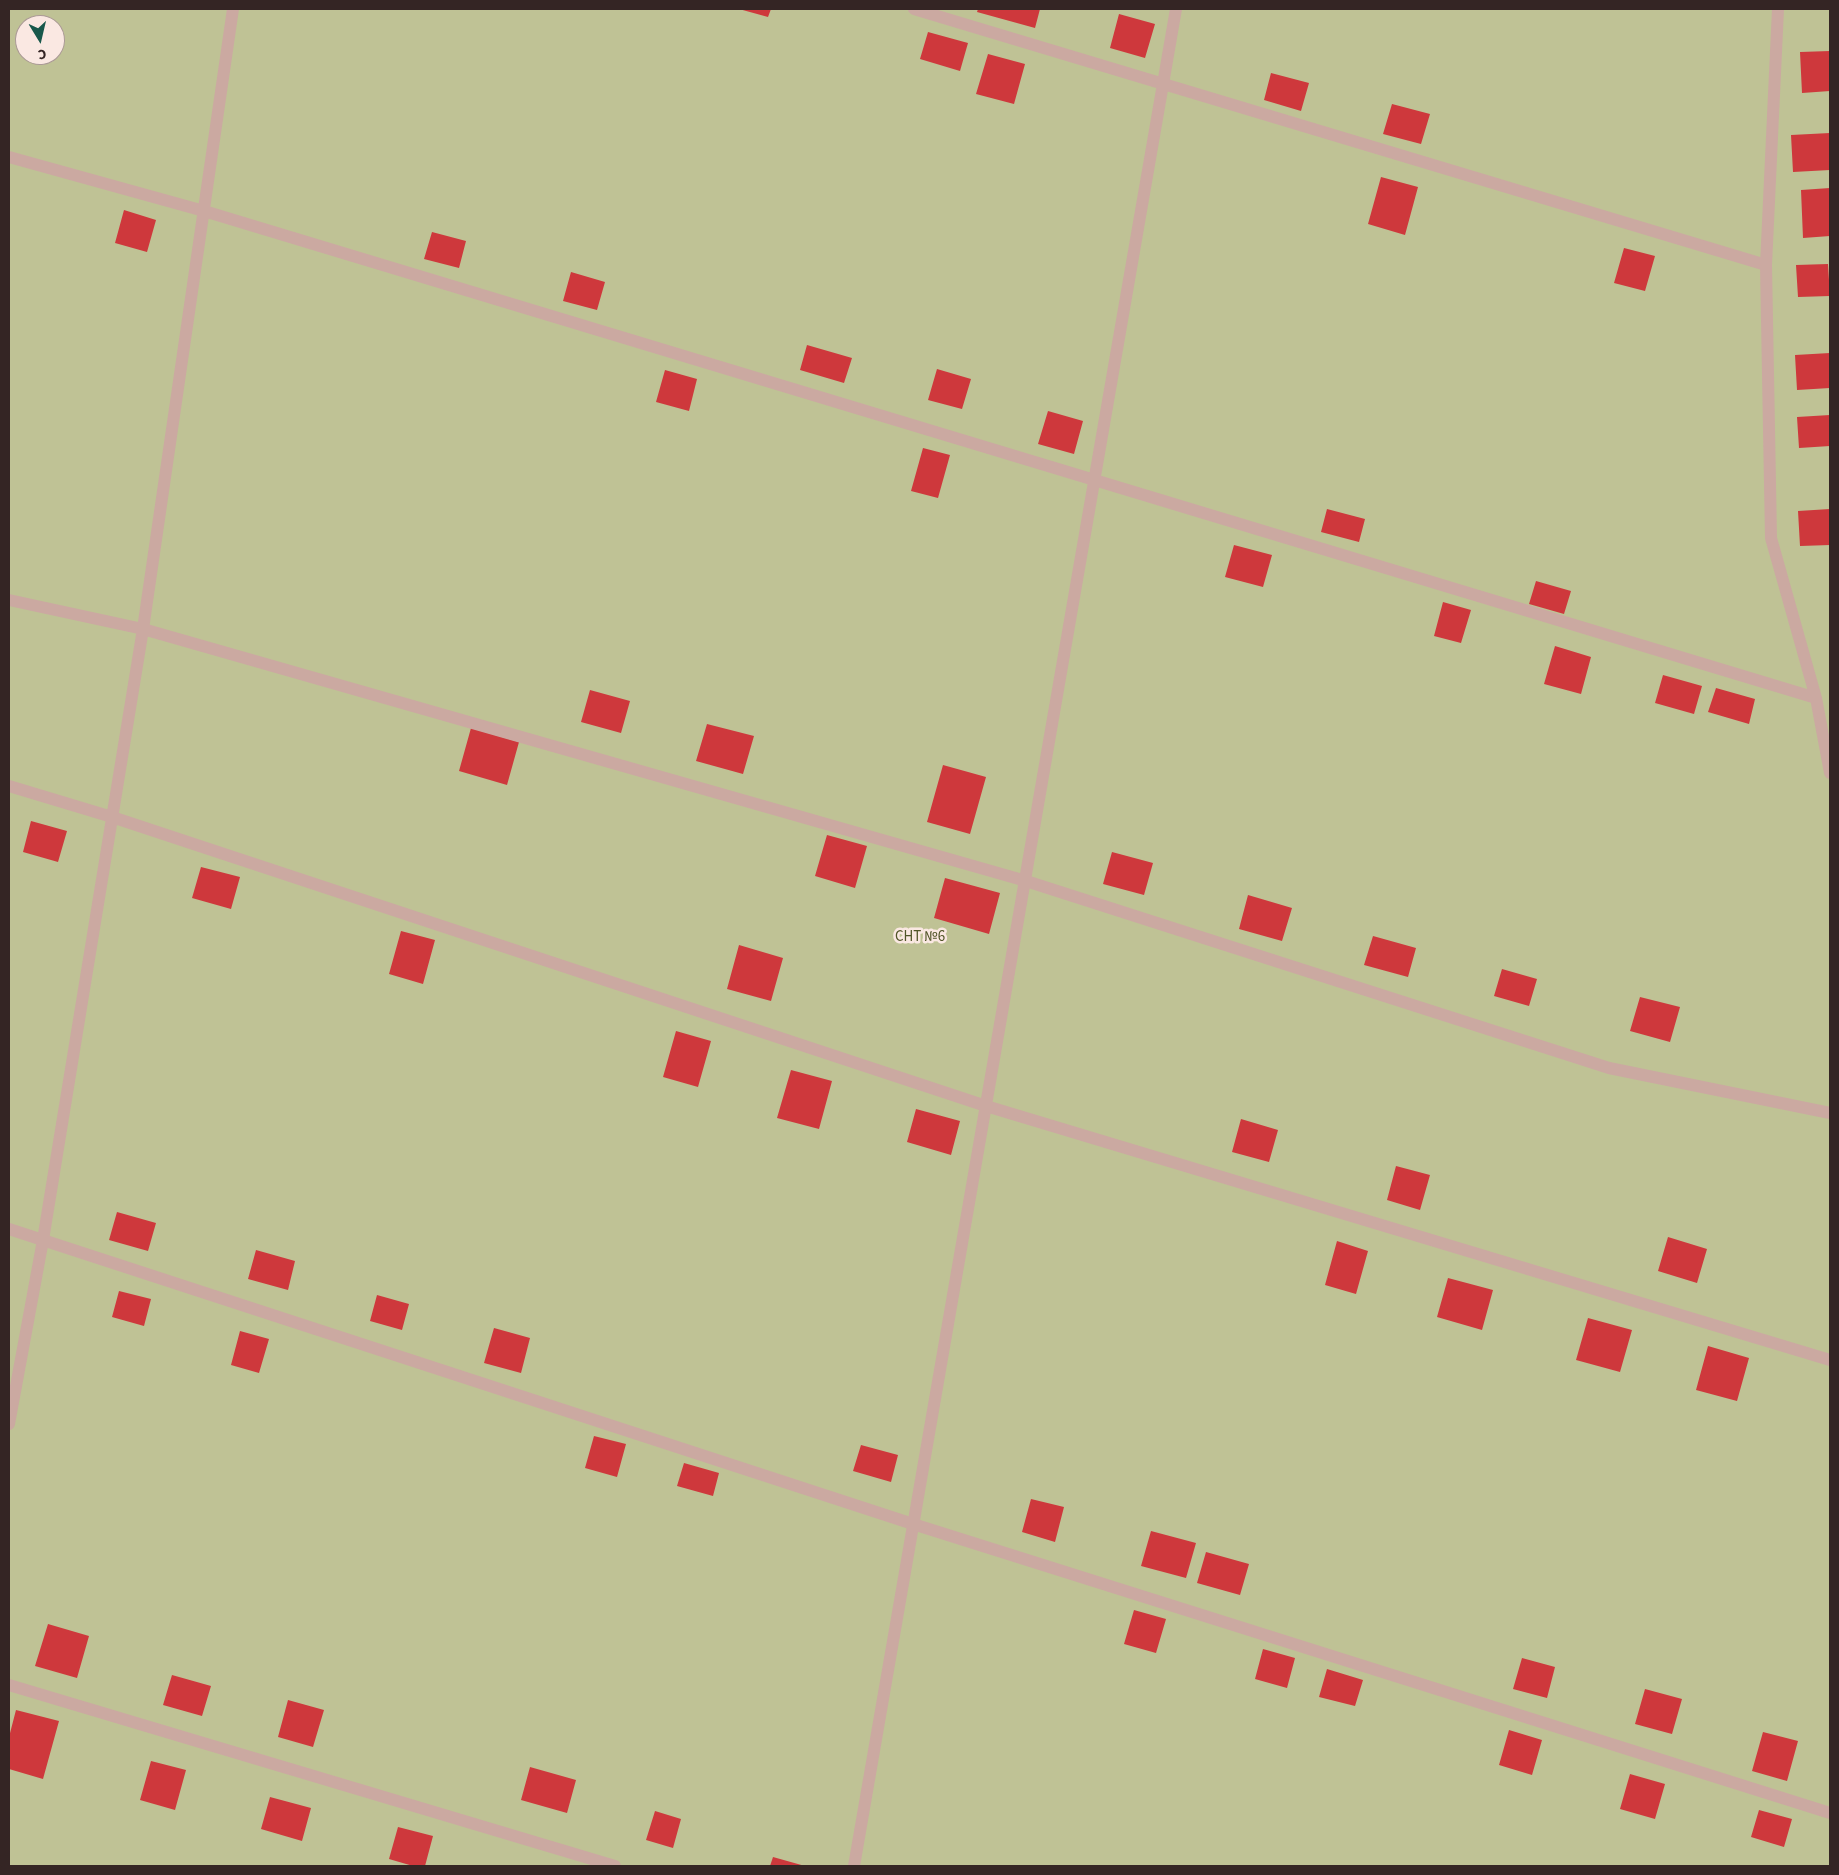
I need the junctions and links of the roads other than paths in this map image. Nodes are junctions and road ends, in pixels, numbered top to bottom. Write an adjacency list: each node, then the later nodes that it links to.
1 (234, 9): 7 (street)
2 (914, 9): 5 (street)
3 (1176, 9): 5 (street)
4 (1778, 9): 8 (street)
5 (1163, 85): 8 (street); 9 (street)
6 (9, 157): 7 (street)
7 (204, 211): 9 (street); 11 (street)
8 (1766, 265): 12 (street)
9 (1096, 480): 12 (street); 16 (street)
10 (9, 600): 11 (street)
11 (144, 629): 15 (street); 16 (street)
12 (1816, 698): 13 (street)
13 (1830, 773)
14 (9, 786): 15 (street)
15 (112, 817): 17 (street); 20 (street)
16 (1026, 881): 17 (street); 18 (street)
17 (986, 1106): 21 (street); 23 (street)
18 (1830, 1113)
19 (9, 1229): 20 (street)
20 (43, 1240): 22 (street); 23 (street)
21 (1830, 1360)
22 (9, 1424)
23 (913, 1524): 25 (street); 27 (street)
24 (9, 1685): 26 (street)
25 (1830, 1813)
26 (615, 1866)
27 (854, 1866)

